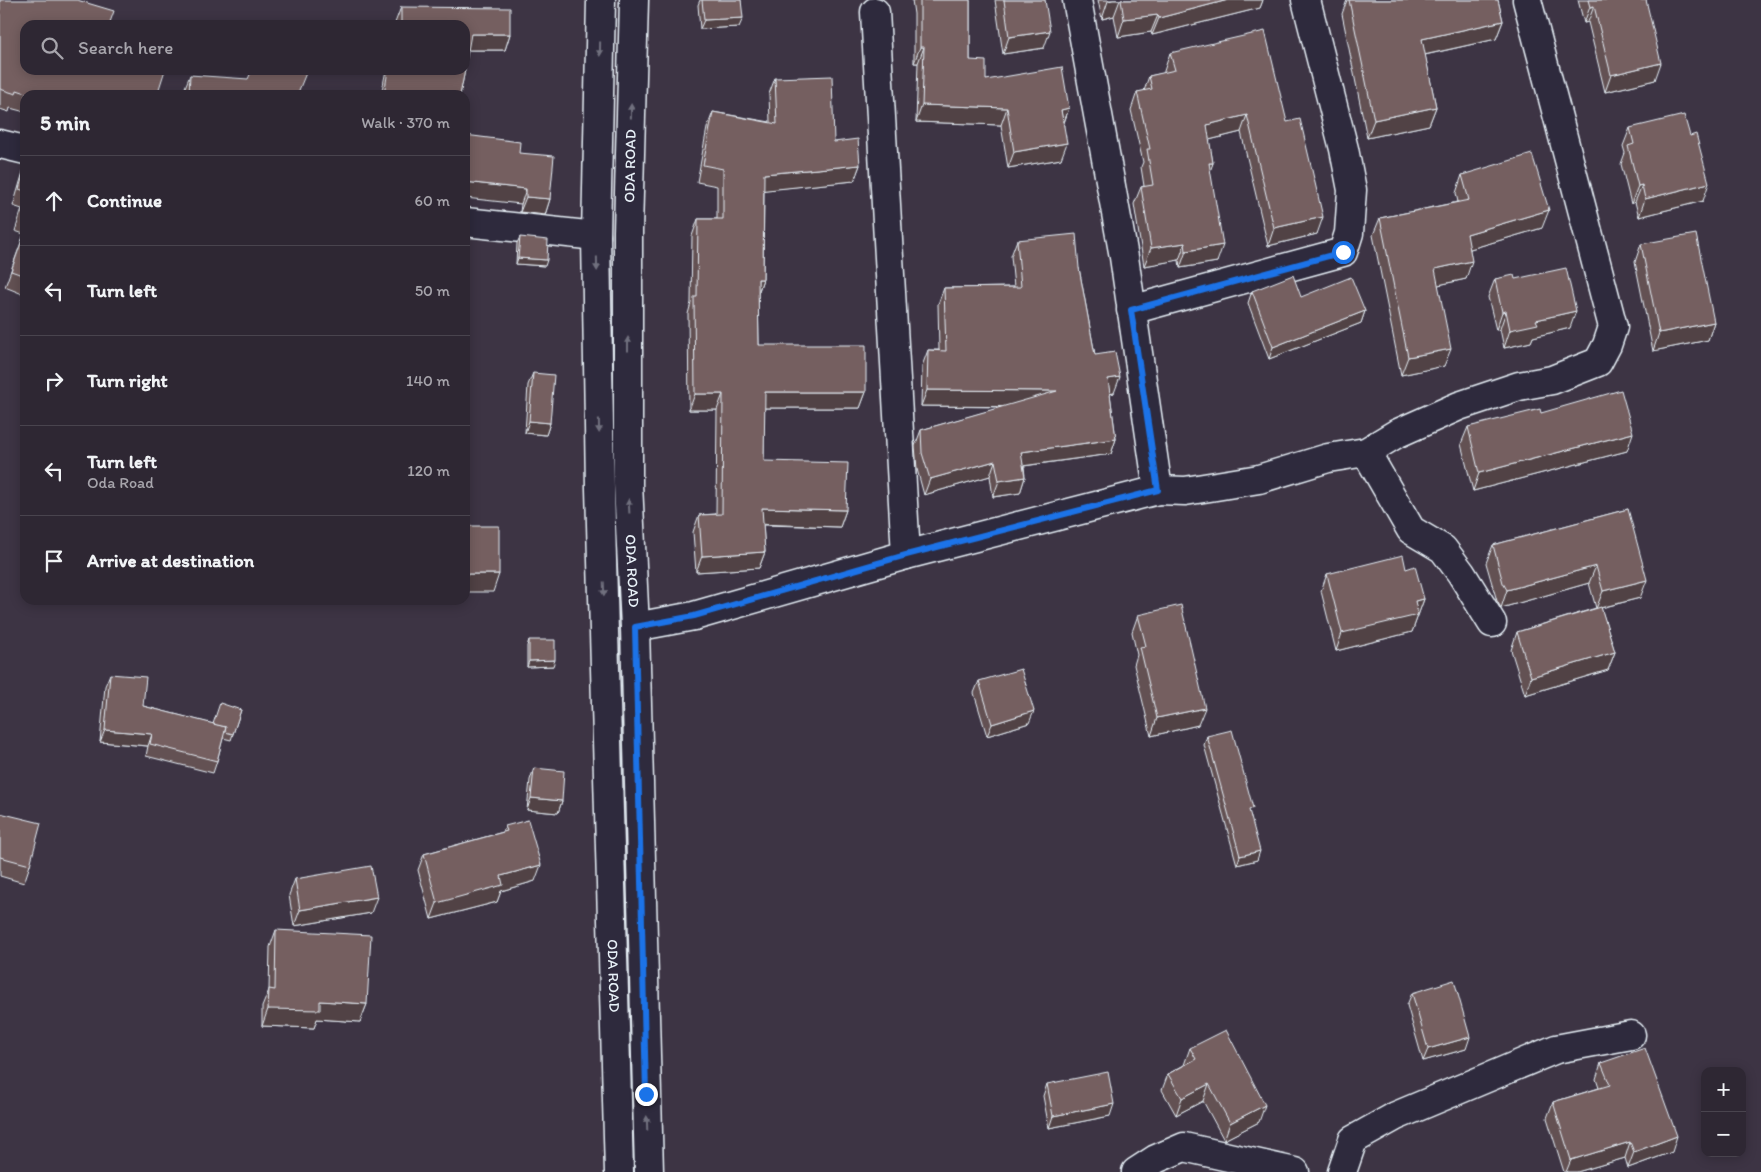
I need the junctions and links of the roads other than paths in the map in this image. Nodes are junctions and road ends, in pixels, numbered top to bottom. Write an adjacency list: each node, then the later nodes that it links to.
1 (601, 0): 10 (street, ODA ROAD, one-way to 10)
2 (634, 0): 16 (street, ODA ROAD, one-way to 2)
3 (1077, 0): 11 (street)
4 (1306, 0): 11 (street)
5 (1527, 0): 12 (street)
6 (875, 12): 14 (street)
7 (0, 144): 8 (street)
8 (20, 149)
9 (470, 223): 10 (street)
10 (596, 236): 18 (street, ODA ROAD, one-way to 18)
11 (1131, 310): 13 (street)
12 (1366, 452): 13 (street); 15 (street)
13 (1158, 490): 14 (street)
14 (906, 555): 16 (street)
15 (1492, 624)
16 (635, 627): 19 (street, ODA ROAD, one-way to 16)
17 (1631, 1035): 22 (street)
18 (619, 1172)
19 (648, 1172)
20 (1136, 1172): 21 (street)
21 (1295, 1172)
22 (1342, 1172)

